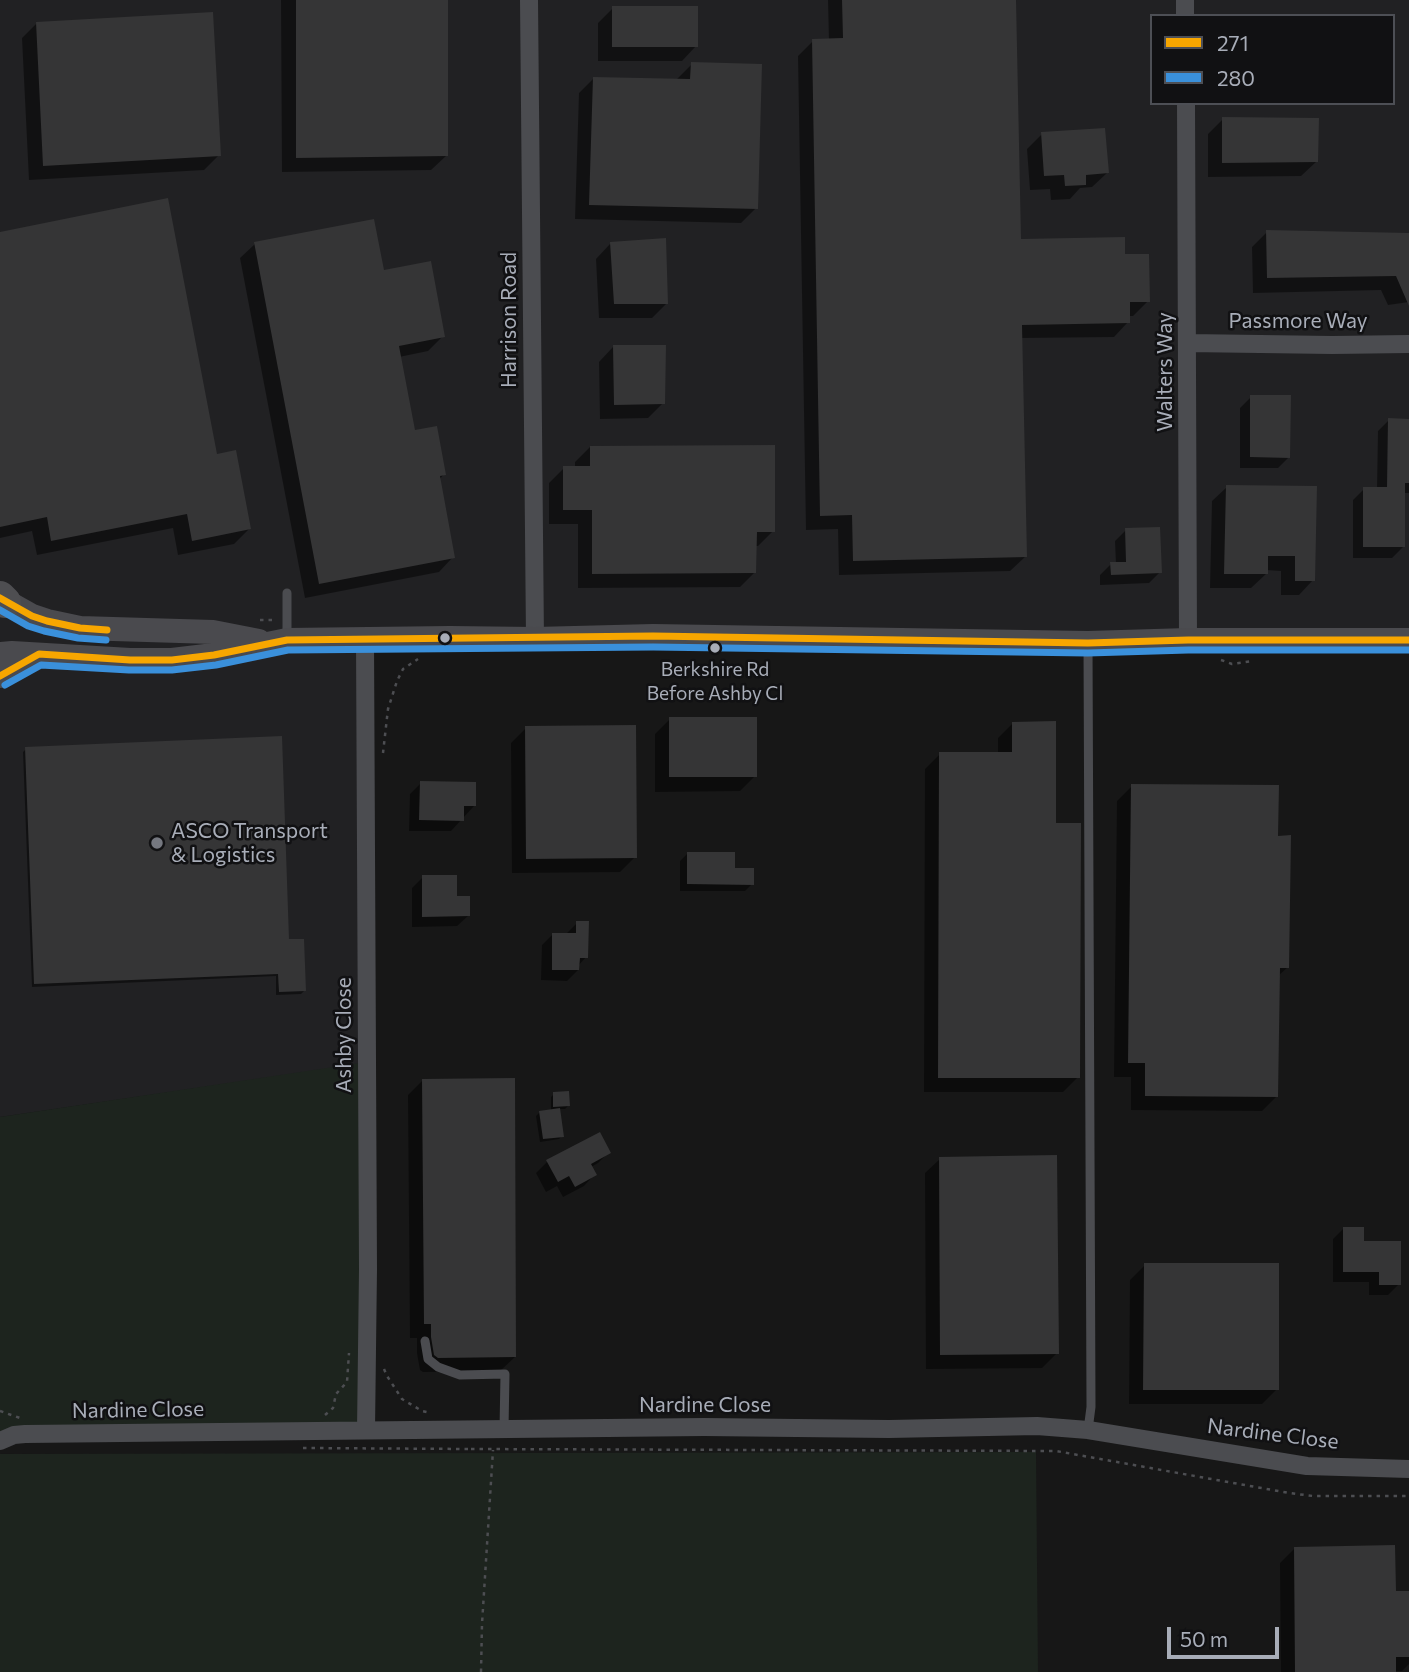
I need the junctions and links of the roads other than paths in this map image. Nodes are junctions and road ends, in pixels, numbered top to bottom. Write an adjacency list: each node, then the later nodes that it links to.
1 (529, 0): 7 (street, Harrison Road)
2 (1186, 105): 3 (street, Walters Way)
3 (1188, 343): 4 (street, Passmore Way); 9 (street, Walters Way)
4 (1409, 344)
5 (287, 593): 11 (lane)
6 (2, 599): 11 (main road)
7 (535, 639): 8 (main road); 12 (main road)
8 (365, 640): 11 (main road); 18 (street, Ashby Close)
9 (1188, 640): 10 (main road); 12 (main road)
10 (1409, 640)
11 (280, 642): 14 (main road)
12 (1088, 643): 19 (lane)
13 (0, 654): 14 (main road)
14 (39, 654): 15 (main road)
15 (0, 676)
16 (425, 1341): 17 (lane)
17 (504, 1429): 18 (street, Nardine Close); 19 (street, Nardine Close)
18 (366, 1430): 20 (street, Nardine Close)
19 (1088, 1430): 21 (street, Nardine Close)
20 (0, 1441)
21 (1409, 1469)

